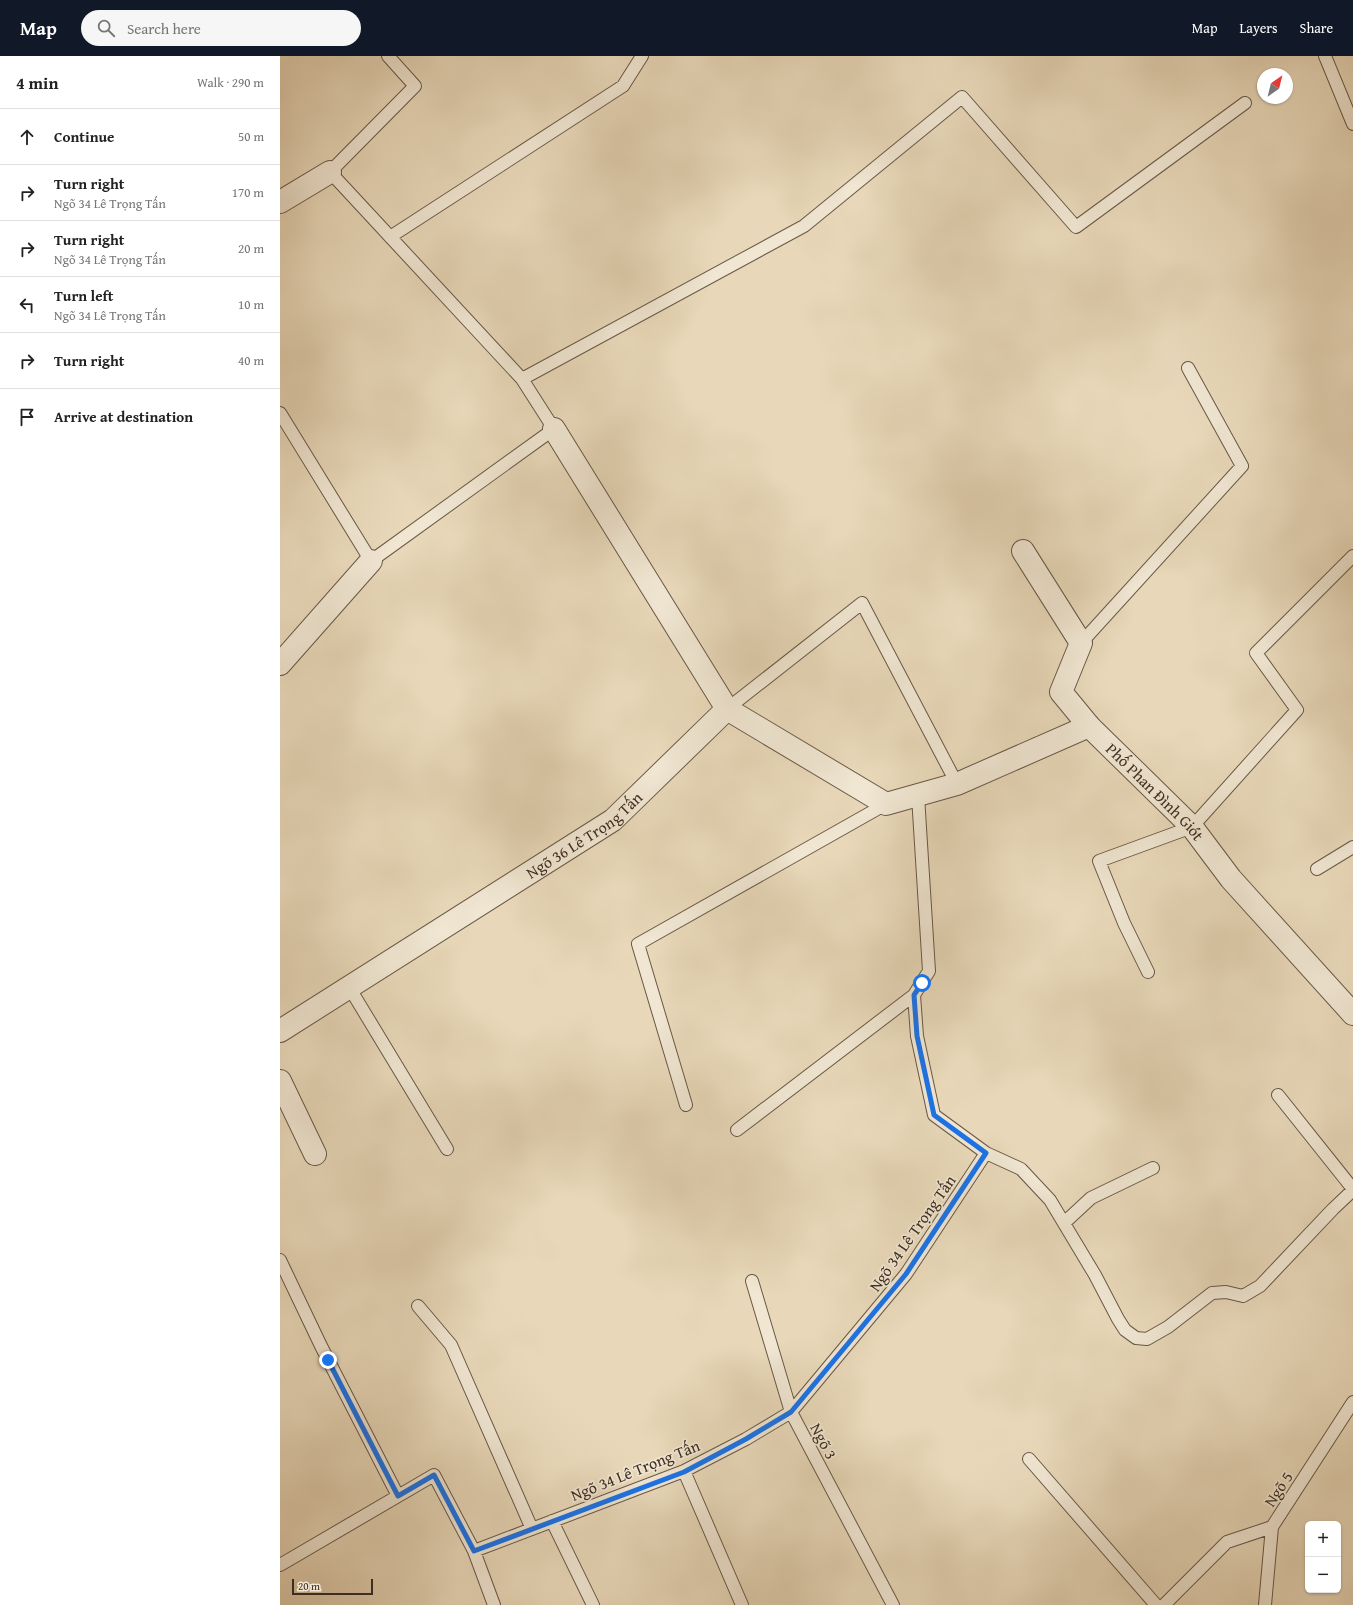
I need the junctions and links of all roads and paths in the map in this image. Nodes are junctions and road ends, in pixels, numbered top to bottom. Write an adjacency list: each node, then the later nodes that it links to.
1 (388, 56): 6 (lane)
2 (642, 56): 8 (lane)
3 (1325, 56): 5 (lane)
4 (1245, 103): 10 (lane)
5 (1353, 124)
6 (330, 172): 7 (street); 8 (lane)
7 (280, 202)
8 (390, 237): 10 (lane)
9 (1188, 368): 16 (lane)
10 (522, 379): 12 (lane)
11 (280, 413): 15 (lane)
12 (554, 429): 15 (lane); 18 (street)
13 (1023, 551): 16 (street)
14 (1353, 556): 23 (lane)
15 (370, 561): 17 (street)
16 (1081, 643): 19 (street, Phố Phan Đình Giót)
17 (280, 664)
18 (727, 709): 20 (lane, Ngõ 36 Lê Trọng Tấn); 22 (street); 27 (street, Ngõ 36 Lê Trọng Tấn)
19 (1089, 726): 20 (street); 23 (street, Phố Phan Đình Giót)
20 (957, 784): 21 (street)
21 (918, 796): 22 (street); 28 (lane)
22 (886, 804): 33 (lane)
23 (1192, 827): 26 (lane); 29 (street, Phố Phan Đình Giót)
24 (1353, 847): 25 (lane)
25 (1317, 869)
26 (1148, 972)
27 (349, 987): 30 (street, Ngõ 36 Lê Trọng Tấn); 35 (lane)
28 (914, 995): 34 (lane); 36 (lane)
29 (1353, 1014)
30 (280, 1031)
31 (280, 1081): 37 (street)
32 (1278, 1095): 39 (lane)
33 (686, 1105)
34 (737, 1130)
35 (446, 1149)
36 (986, 1153): 40 (lane); 45 (lane, Ngõ 34 Lê Trọng Tấn)
37 (315, 1154)
38 (1153, 1168): 40 (lane)
39 (1353, 1190): 40 (lane)
40 (1064, 1223)
41 (280, 1260): 48 (lane)
42 (752, 1281): 45 (lane, Ngõ 3)
43 (418, 1306): 51 (lane)
44 (1351, 1408): 50 (lane, Ngõ 5)
45 (791, 1412): 47 (lane, Ngõ 34 Lê Trọng Tấn); 57 (lane, Ngõ 3)
46 (1029, 1459): 58 (lane)
47 (684, 1472): 49 (lane, Ngõ 34 Lê Trọng Tấn); 56 (lane)
48 (398, 1496): 52 (lane); 53 (lane)
49 (552, 1521): 51 (lane, Ngõ 34 Lê Trọng Tấn); 55 (lane)
50 (1272, 1527): 59 (lane); 60 (lane, Ngõ 5)
51 (532, 1529): 52 (lane, Ngõ 34 Lê Trọng Tấn)
52 (474, 1551): 54 (lane)
53 (280, 1565)
54 (494, 1605)
55 (593, 1605)
56 (742, 1605)
57 (893, 1605)
58 (1156, 1605)
59 (1164, 1605)
60 (1265, 1605)

